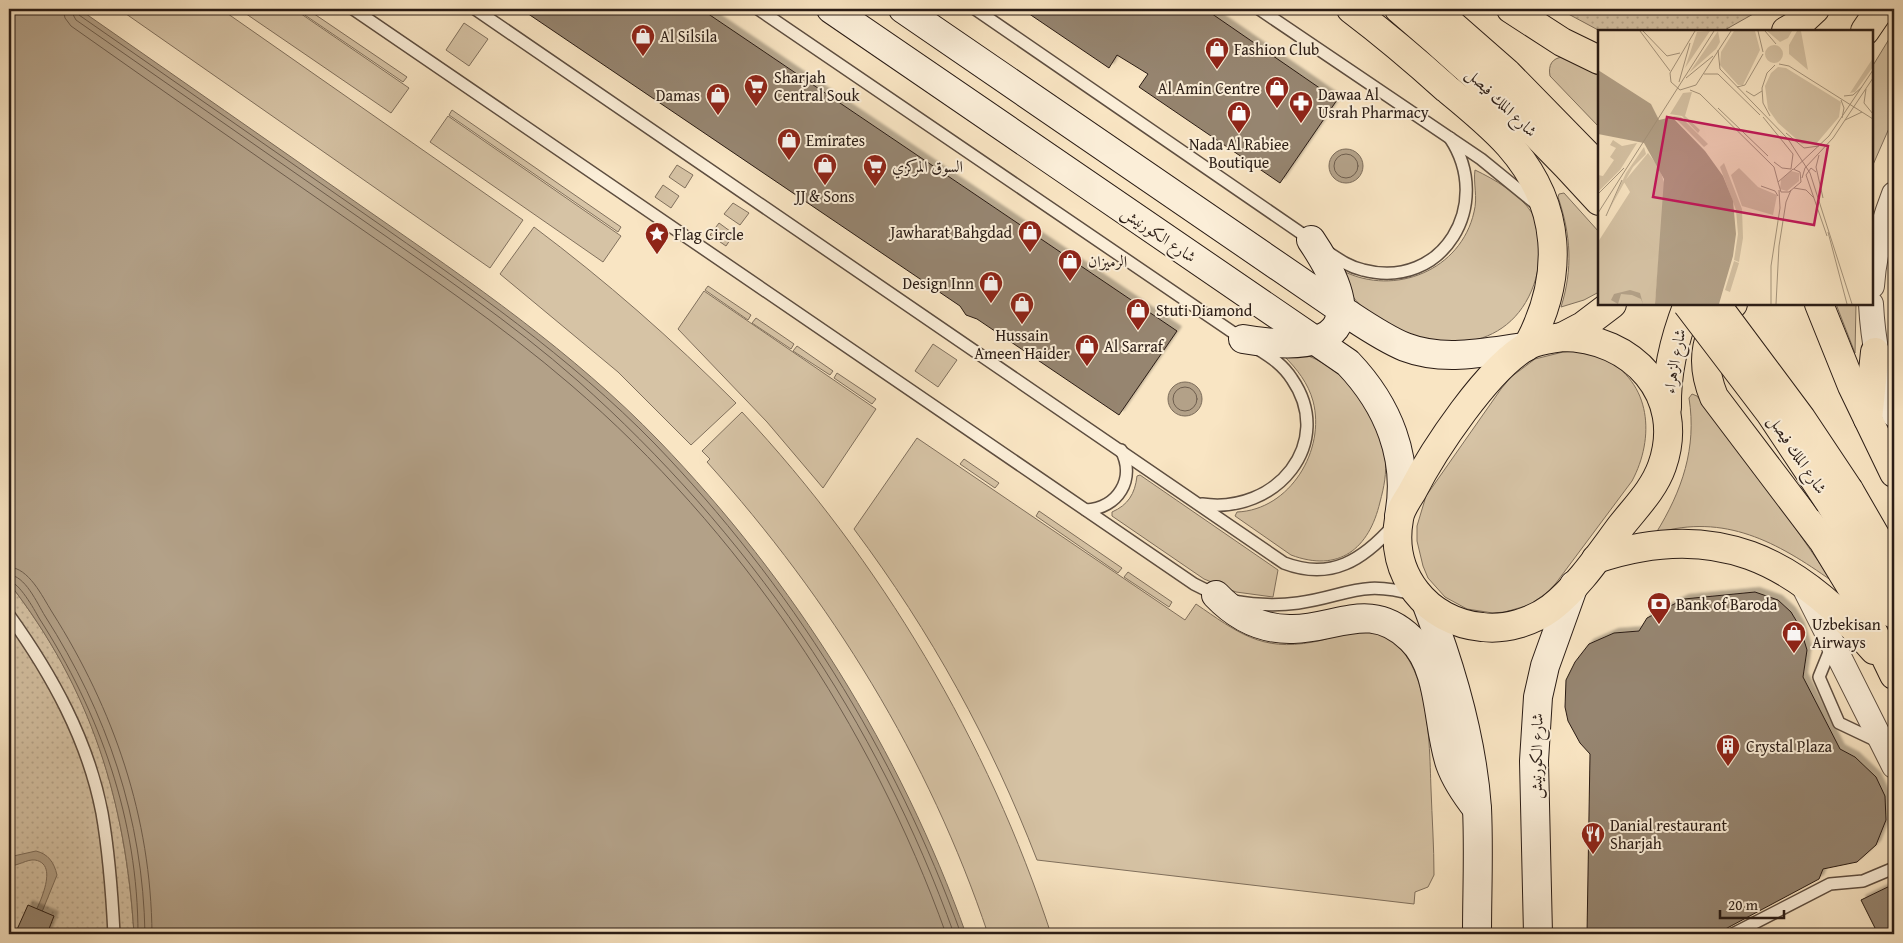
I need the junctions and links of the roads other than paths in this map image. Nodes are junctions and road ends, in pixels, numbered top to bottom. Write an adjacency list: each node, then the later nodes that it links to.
1 (353, 9): 47 (lane)
2 (475, 9): 43 (lane)
3 (758, 9): 36 (lane)
4 (831, 9): 37 (main road, شارع الكورنيش)
5 (903, 9): 34 (main road)
6 (975, 9): 24 (lane)
7 (1259, 9): 19 (lane)
8 (1351, 9): 23 (main road)
9 (1399, 9): 20 (main road, شارع الملك فيصل)
10 (1434, 9): 20 (main road, شارع الملك فيصل)
11 (1510, 9): 18 (main road)
12 (1815, 9): 15 (main road)
13 (1821, 9): 16 (main road)
14 (1880, 9): 17 (main road)
15 (1788, 30)
16 (1807, 30)
17 (1866, 30)
18 (1598, 60)
19 (1450, 138): 23 (lane); 24 (lane)
20 (1582, 159): 22 (main road, شارع الملك فيصل)
21 (1894, 194): 25 (street)
22 (1598, 199)
23 (1548, 215): 38 (main road)
24 (1311, 240): 34 (main road)
25 (1873, 273)
26 (1611, 305): 35 (main road)
27 (1688, 305): 42 (main road, شارع الزهراء)
28 (1689, 305): 45 (main road, شارع الملك فيصل, bridge)
29 (1717, 305): 45 (main road, شارع الملك فيصل, bridge)
30 (1732, 305): 57 (main road)
31 (1805, 305): 40 (main road)
32 (1819, 305): 40 (main road)
33 (1871, 305): 39 (street)
34 (1342, 310): 37 (main road); 38 (main road)
35 (1562, 337): 38 (main road); 42 (main road)
36 (1243, 339): 37 (main road); 46 (lane)
37 (1317, 341): 48 (main road, شارع الكورنيش)
38 (1527, 346): 48 (main road)
39 (1875, 352): 41 (main road)
40 (1852, 386): 41 (main road)
41 (1881, 417): 44 (main road)
42 (1667, 420): 49 (main road, شارع الزهراء)
43 (1121, 450): 46 (lane); 47 (lane)
44 (1894, 472)
45 (1840, 497): 50 (main road, شارع الملك فيصل); 55 (main road, شارع الملك فيصل)
46 (1198, 503): 48 (lane)
47 (1086, 510): 53 (lane)
48 (1399, 518): 54 (main road)
49 (1596, 559): 51 (main road); 52 (main road, شارع الزهراء)
50 (1894, 568)
51 (1801, 581): 57 (main road); 58 (street)
52 (1574, 585): 54 (main road, شارع الزهراء); 64 (main road, شارع الكورنيش)
53 (1216, 595): 54 (lane); 59 (main road)
54 (1422, 601): 59 (main road)
55 (1894, 614)
56 (9, 615): 62 (lane)
57 (1893, 673)
58 (1894, 766)
59 (1477, 809): 63 (main road)
60 (1894, 868): 61 (lane)
61 (1748, 931): 65 (lane)
62 (114, 934)
63 (1477, 934)
64 (1538, 934)
65 (1733, 934)

